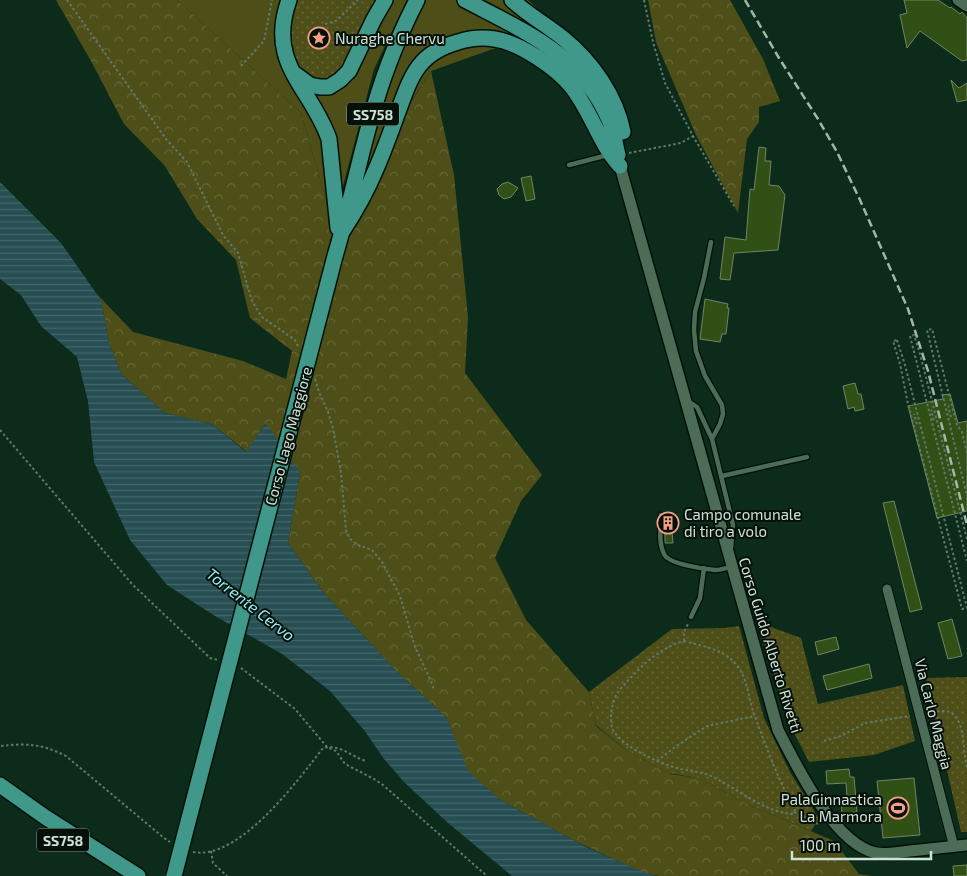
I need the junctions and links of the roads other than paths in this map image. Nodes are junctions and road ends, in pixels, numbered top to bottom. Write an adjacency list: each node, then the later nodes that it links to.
1 (289, 0): 8 (highway)
2 (385, 0): 8 (highway)
3 (417, 0): 13 (highway, Corso Lago Maggiore / SS758)
4 (465, 0): 10 (highway)
5 (512, 0): 10 (highway)
6 (958, 0): 7 (main road)
7 (967, 6)
8 (291, 71): 13 (highway)
9 (609, 154): 10 (highway); 11 (lane); 13 (highway)
10 (624, 160): 14 (main road, Corso Guido Alberto Rivetti)
11 (568, 165)
12 (711, 242): 15 (lane)
13 (338, 243): 28 (highway, Corso Lago Maggiore / SS758, bridge)
14 (686, 399): 15 (lane); 19 (main road, Corso Guido Alberto Rivetti)
15 (712, 439): 17 (lane)
16 (807, 457): 17 (lane)
17 (722, 476): 19 (lane)
18 (661, 514): 20 (lane)
19 (731, 563): 20 (lane); 25 (main road, Corso Guido Alberto Rivetti)
20 (704, 568): 22 (lane)
21 (887, 589): 25 (street, Via Carlo Maggia)
22 (691, 617)
23 (3, 793): 26 (highway, SS758); 27 (highway)
24 (967, 845): 25 (main road, Corso Guido Alberto Rivetti)
25 (954, 847)
26 (120, 876)
27 (138, 876)
28 (174, 876)

